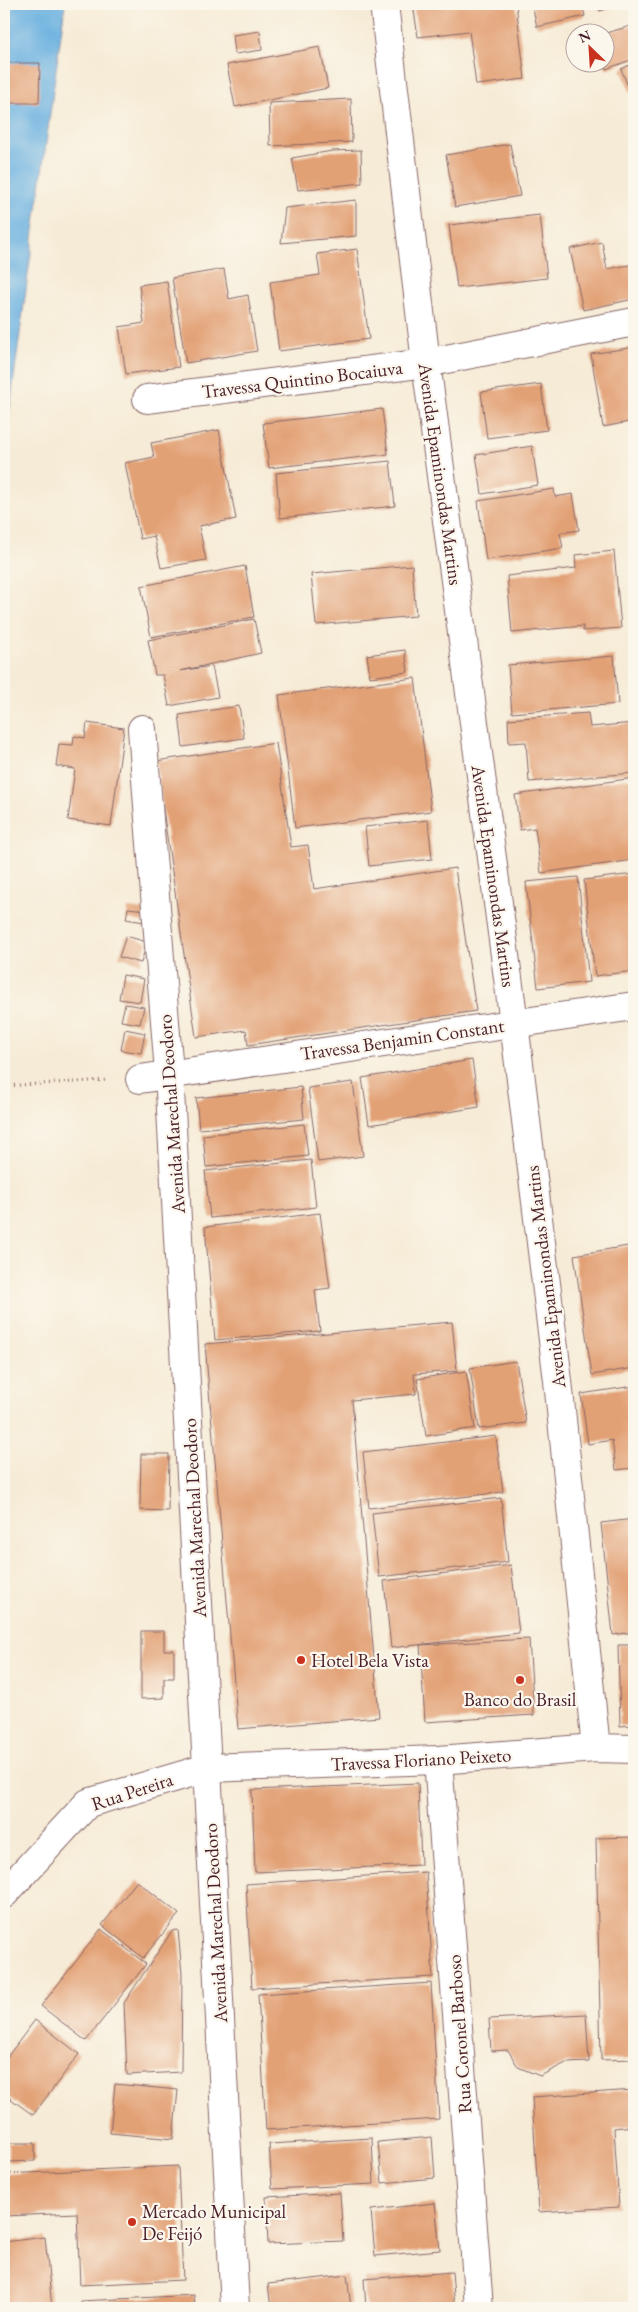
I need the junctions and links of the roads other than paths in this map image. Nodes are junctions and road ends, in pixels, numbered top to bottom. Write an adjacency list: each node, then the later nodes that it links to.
1 (384, 4): 3 (street, Avenida Epaminondas Martins)
2 (634, 322): 3 (street, Travessa Quintino Bocaiuva)
3 (426, 364): 4 (street, Travessa Quintino Bocaiuva); 7 (street, Avenida Epaminondas Martins)
4 (147, 399)
5 (142, 729): 8 (street, Avenida Marechal Deodoro)
6 (634, 1006): 7 (street, Travessa Benjamin Constant)
7 (514, 1023): 8 (street, Travessa Benjamin Constant); 10 (street, Avenida Epaminondas Martins)
8 (169, 1073): 9 (street, Travessa Benjamin Constant); 13 (street, Avenida Marechal Deodoro)
9 (140, 1079)
10 (596, 1748): 11 (street, Travessa Floriano Peixeto); 12 (street, Travessa Floriano Peixeto)
11 (634, 1749)
12 (438, 1760): 13 (street, Travessa Floriano Peixeto); 16 (street, Rua Coronel Barboso)
13 (207, 1768): 14 (street, Rua Pereira); 15 (street, Avenida Marechal Deodoro)
14 (4, 1894)
15 (235, 2308)
16 (480, 2308)

